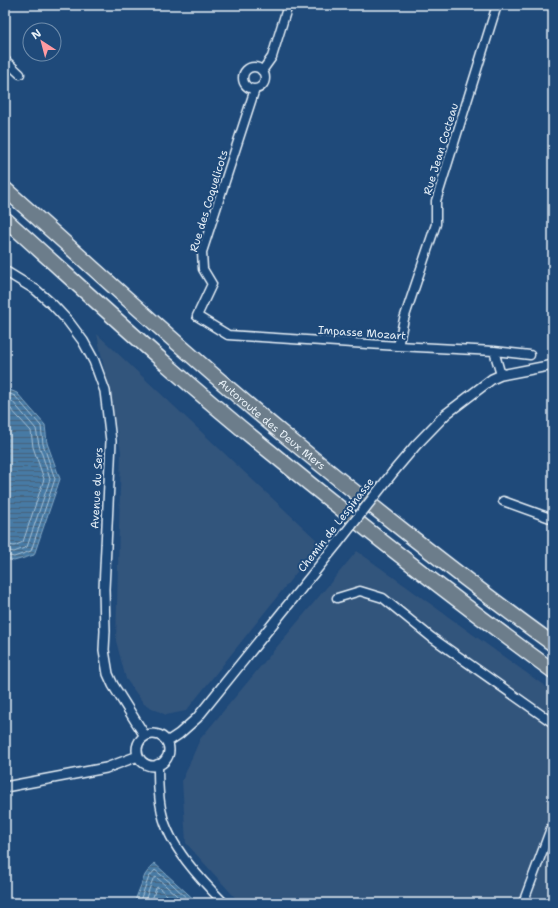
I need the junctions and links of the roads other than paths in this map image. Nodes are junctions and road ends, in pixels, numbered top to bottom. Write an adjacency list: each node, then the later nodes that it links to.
1 (288, 5): 4 (street)
2 (497, 5): 11 (street, Rue Jean Cocteau)
3 (5, 60): 5 (street)
4 (262, 71): 6 (street); 6 (street)
5 (20, 74)
6 (255, 89): 10 (street, Rue des Coquelicots)
7 (5, 188): 19 (highway, Autoroute des Deux Mers)
8 (5, 219): 20 (highway, Autoroute des Deux Mers)
9 (5, 271): 22 (street, Avenue du Sers)
10 (197, 316): 11 (street, Impasse Mozart)
11 (398, 346): 12 (street, Impasse Mozart)
12 (494, 351): 13 (street, Impasse Mozart); 15 (street)
13 (530, 355)
14 (553, 365): 15 (street, Chemin de Lespinasse)
15 (501, 375): 23 (street, Chemin de Lespinasse, bridge)
16 (503, 501): 17 (street)
17 (553, 519)
18 (337, 598): 21 (street)
19 (553, 644)
20 (553, 671)
21 (553, 723)
22 (145, 736): 23 (street); 24 (street)
23 (166, 742): 25 (street)
24 (138, 756): 25 (street); 26 (street)
25 (158, 764): 28 (street)
26 (5, 787)
27 (553, 823): 29 (street)
28 (224, 903)
29 (523, 903)

